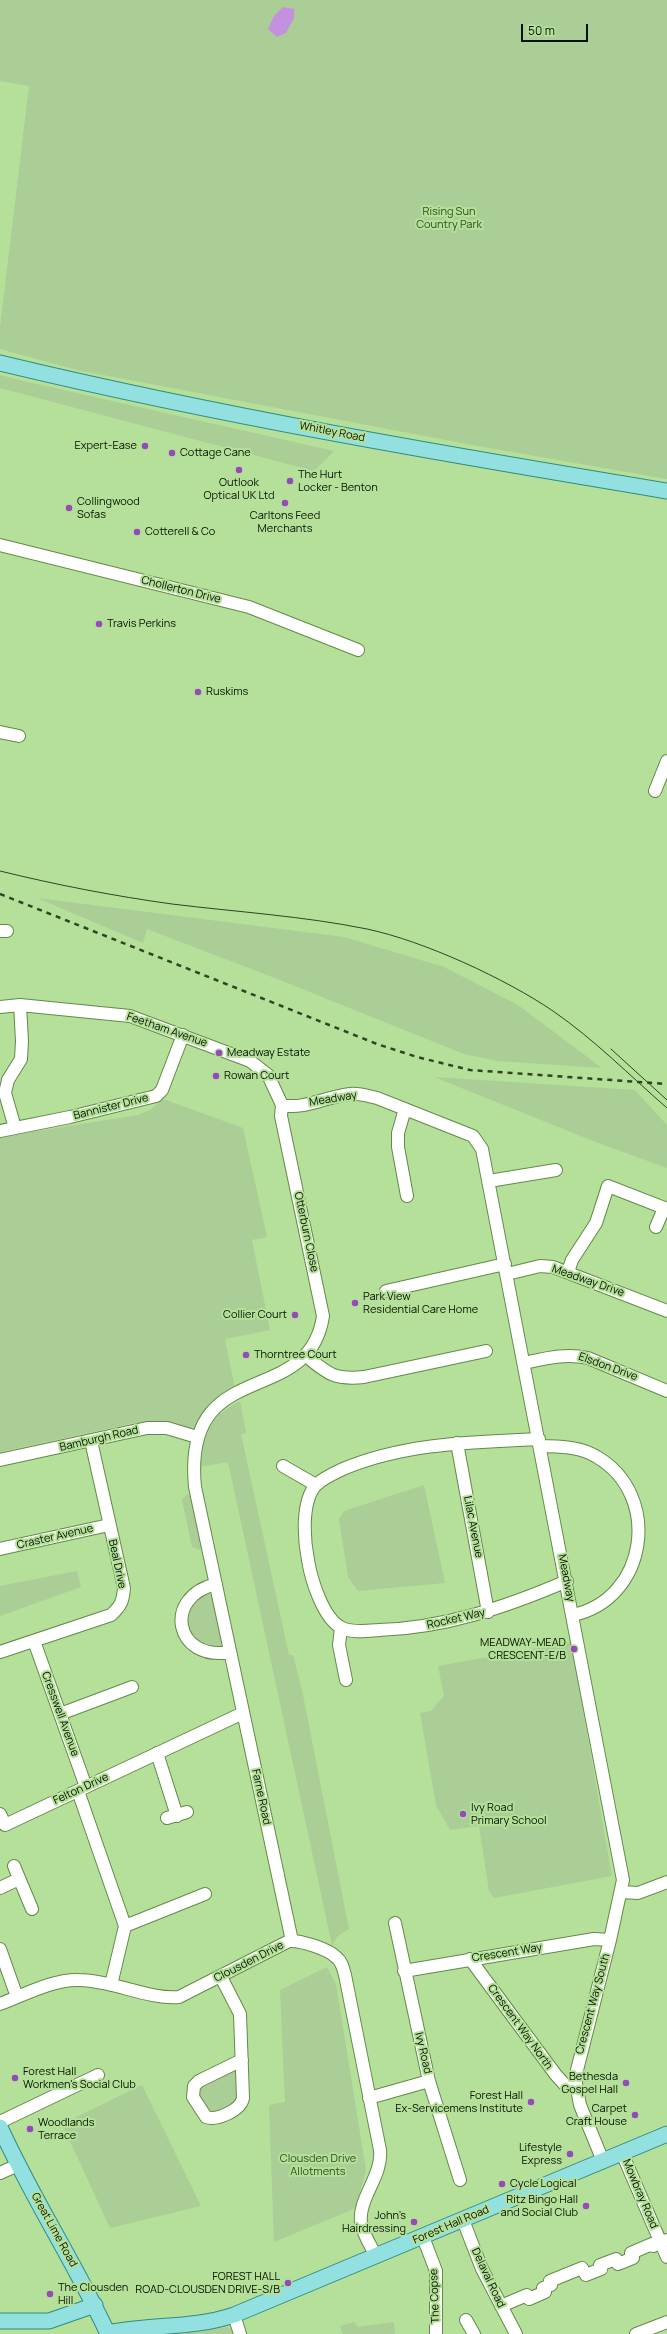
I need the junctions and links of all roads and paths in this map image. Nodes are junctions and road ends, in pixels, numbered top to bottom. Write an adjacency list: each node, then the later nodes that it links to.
1 (0, 363): 2 (main road, Whitley Road)
2 (667, 491)
3 (0, 545): 4 (street, Chollerton Drive)
4 (358, 650)
5 (0, 732): 6 (street)
6 (19, 736)
7 (667, 761): 8 (street)
8 (655, 791)
9 (20, 1005): 10 (street, Feetham Avenue); 11 (street, Feetham Avenue); 14 (street)
10 (0, 1007)
11 (183, 1035): 12 (street, Feetham Avenue); 14 (street, Bannister Drive)
12 (282, 1105): 13 (street, Meadway); 26 (street, Otterburn Close)
13 (405, 1109): 17 (street, Meadway); 18 (street)
14 (15, 1128): 15 (street, Bannister Drive)
15 (0, 1131)
16 (556, 1170): 17 (street)
17 (489, 1181): 21 (street, Meadway)
18 (407, 1196)
19 (666, 1208): 20 (street); 22 (street)
20 (656, 1228)
21 (506, 1269): 22 (street, Meadway Drive); 23 (street); 27 (street, Meadway)
22 (568, 1272): 24 (street, Meadway Drive)
23 (386, 1291)
24 (667, 1311)
25 (486, 1352): 26 (street)
26 (306, 1356): 29 (street, Otterburn Close)
27 (524, 1363): 28 (street, Elsdon Drive); 32 (street, Meadway)
28 (667, 1391)
29 (197, 1437): 30 (street, Bamburgh Road); 39 (street, Farne Road)
30 (91, 1441): 33 (street, Bamburgh Road); 36 (street, Beal Drive)
31 (457, 1443): 32 (street); 35 (street); 40 (street, Lilac Avenue)
32 (540, 1443): 38 (street, Meadway); 41 (street)
33 (0, 1460)
34 (283, 1466): 35 (street)
35 (316, 1485): 42 (street)
36 (109, 1525): 37 (street, Craster Avenue); 43 (street, Beal Drive)
37 (0, 1549)
38 (567, 1581): 40 (street, Rocket Way); 41 (street, Meadway)
39 (216, 1584): 45 (street, Farne Road); 45 (street)
40 (488, 1612): 42 (street, Rocket Way)
41 (573, 1615): 58 (street, Meadway)
42 (341, 1628): 46 (street)
43 (34, 1641): 44 (street, Beal Drive); 49 (street, Cresswell Avenue)
44 (0, 1652)
45 (230, 1652): 48 (street, Farne Road)
46 (346, 1680)
47 (132, 1687): 49 (street)
48 (243, 1713): 50 (street, Felton Drive); 64 (street, Farne Road)
49 (60, 1714): 51 (street, Cresswell Avenue)
50 (157, 1753): 51 (street, Felton Drive); 53 (street)
51 (82, 1789): 52 (street, Felton Drive); 62 (street, Cresswell Avenue)
52 (0, 1814)
53 (177, 1815)
54 (14, 1866): 55 (street)
55 (19, 1879): 57 (street); 60 (street)
56 (667, 1882): 58 (street)
57 (0, 1888)
58 (622, 1892): 63 (street, Crescent Way South)
59 (205, 1894): 62 (street)
60 (32, 1909)
61 (395, 1923): 67 (street, Ivy Road)
62 (125, 1926): 69 (street)
63 (610, 1940): 66 (street, Crescent Way); 75 (street, Crescent Way South)
64 (292, 1941): 68 (street, Clousden Drive); 76 (street, Clousden Drive)
65 (0, 1949): 70 (street)
66 (470, 1959): 67 (street, Crescent Way); 75 (street, Crescent Way North)
67 (404, 1971): 74 (street, Ivy Road)
68 (221, 1977): 69 (street, Clousden Drive); 72 (street)
69 (111, 1985): 70 (street, Clousden Drive)
70 (17, 1997): 71 (street, Clousden Drive)
71 (0, 2004)
72 (242, 2060): 72 (street)
73 (98, 2075): 77 (street)
74 (429, 2081): 76 (street); 84 (street, Ivy Road)
75 (575, 2088): 81 (street, Crescent Way South)
76 (369, 2098): 88 (street, Clousden Drive)
77 (0, 2122)
78 (0, 2127): 82 (main road, Great Lime Road)
79 (667, 2134): 80 (main road, Forest Hall Road)
80 (622, 2153): 81 (main road, Forest Hall Road); 87 (street, Mowbray Road)
81 (603, 2161): 85 (main road, Forest Hall Road)
82 (18, 2165): 83 (street); 90 (main road, Great Lime Road)
83 (0, 2173)
84 (460, 2180)
85 (462, 2220): 86 (main road, Forest Hall Road); 92 (street, Delaval Road)
86 (423, 2237): 88 (main road, Forest Hall Road); 101 (street, The Copse)
87 (664, 2242): 89 (street, Mowbray Road); 92 (street)
88 (376, 2256): 94 (main road, Forest Hall Road)
89 (667, 2257)
90 (82, 2281): 91 (main road, Great Lime Road); 93 (main road)
91 (95, 2305): 93 (main road); 99 (main road, Great Lime Road)
92 (501, 2306): 103 (street, Delaval Road)
93 (69, 2314): 96 (main road)
94 (234, 2315): 98 (main road, Forest Hall Road); 100 (street)
95 (466, 2320): 102 (street)
96 (0, 2321)
97 (667, 2322): 104 (street)
98 (134, 2331): 99 (main road, Forest Hall Road)
99 (108, 2334)
100 (240, 2334)
101 (436, 2334)
102 (474, 2334)
103 (516, 2334)
104 (636, 2334)

